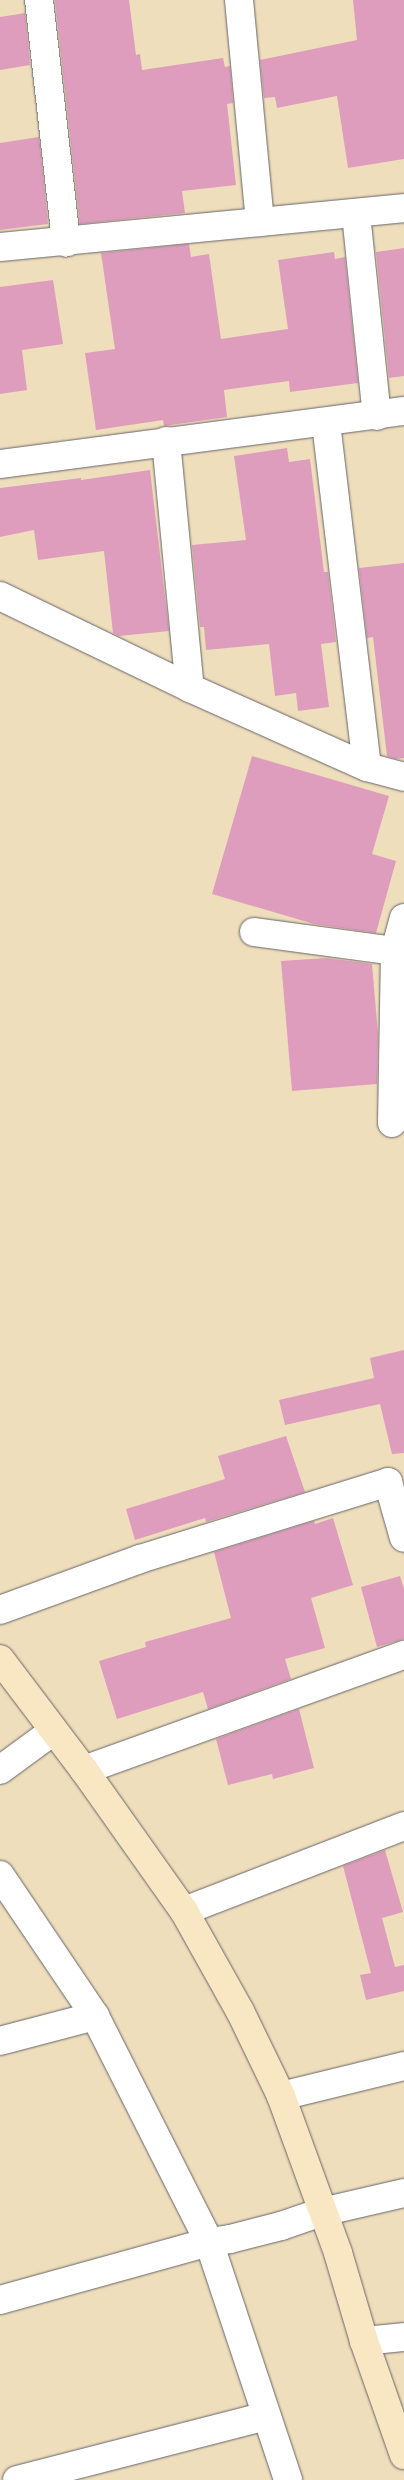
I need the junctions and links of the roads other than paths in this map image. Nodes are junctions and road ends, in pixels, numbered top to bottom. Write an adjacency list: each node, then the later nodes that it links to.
1 (39, 0): 6 (street)
2 (239, 0): 5 (street)
3 (404, 208): 4 (street)
4 (356, 214): 5 (street); 9 (street)
5 (260, 222): 6 (street)
6 (66, 242): 7 (street)
7 (0, 247)
8 (404, 411): 9 (street)
9 (377, 416): 10 (street)
10 (326, 423): 11 (street); 15 (street)
11 (166, 441): 12 (street); 14 (street)
12 (0, 464)
13 (0, 596): 14 (street)
14 (190, 688): 15 (street)
15 (367, 767): 16 (street)
16 (404, 777)
17 (404, 918): 19 (street)
18 (254, 932): 19 (street)
19 (395, 951): 20 (street)
20 (392, 1123)
21 (396, 1480): 22 (street); 23 (street)
22 (404, 1538)
23 (0, 1610)
24 (404, 1655): 28 (street)
25 (0, 1659): 26 (street)
26 (53, 1732): 27 (street); 28 (street)
27 (5, 1767)
28 (84, 1770): 31 (street)
29 (404, 1826): 31 (street)
30 (0, 1875): 32 (street)
31 (184, 1911): 35 (street)
32 (95, 2016): 33 (street); 38 (street)
33 (0, 2041)
34 (404, 2066): 35 (street)
35 (281, 2096): 37 (street)
36 (404, 2194): 37 (street)
37 (322, 2212): 38 (street); 41 (street)
38 (219, 2241): 39 (street); 42 (street)
39 (0, 2300)
40 (404, 2337): 41 (street)
41 (364, 2341): 43 (street)
42 (266, 2416): 44 (street); 45 (street)
43 (404, 2455)
44 (17, 2480)
45 (288, 2480)

